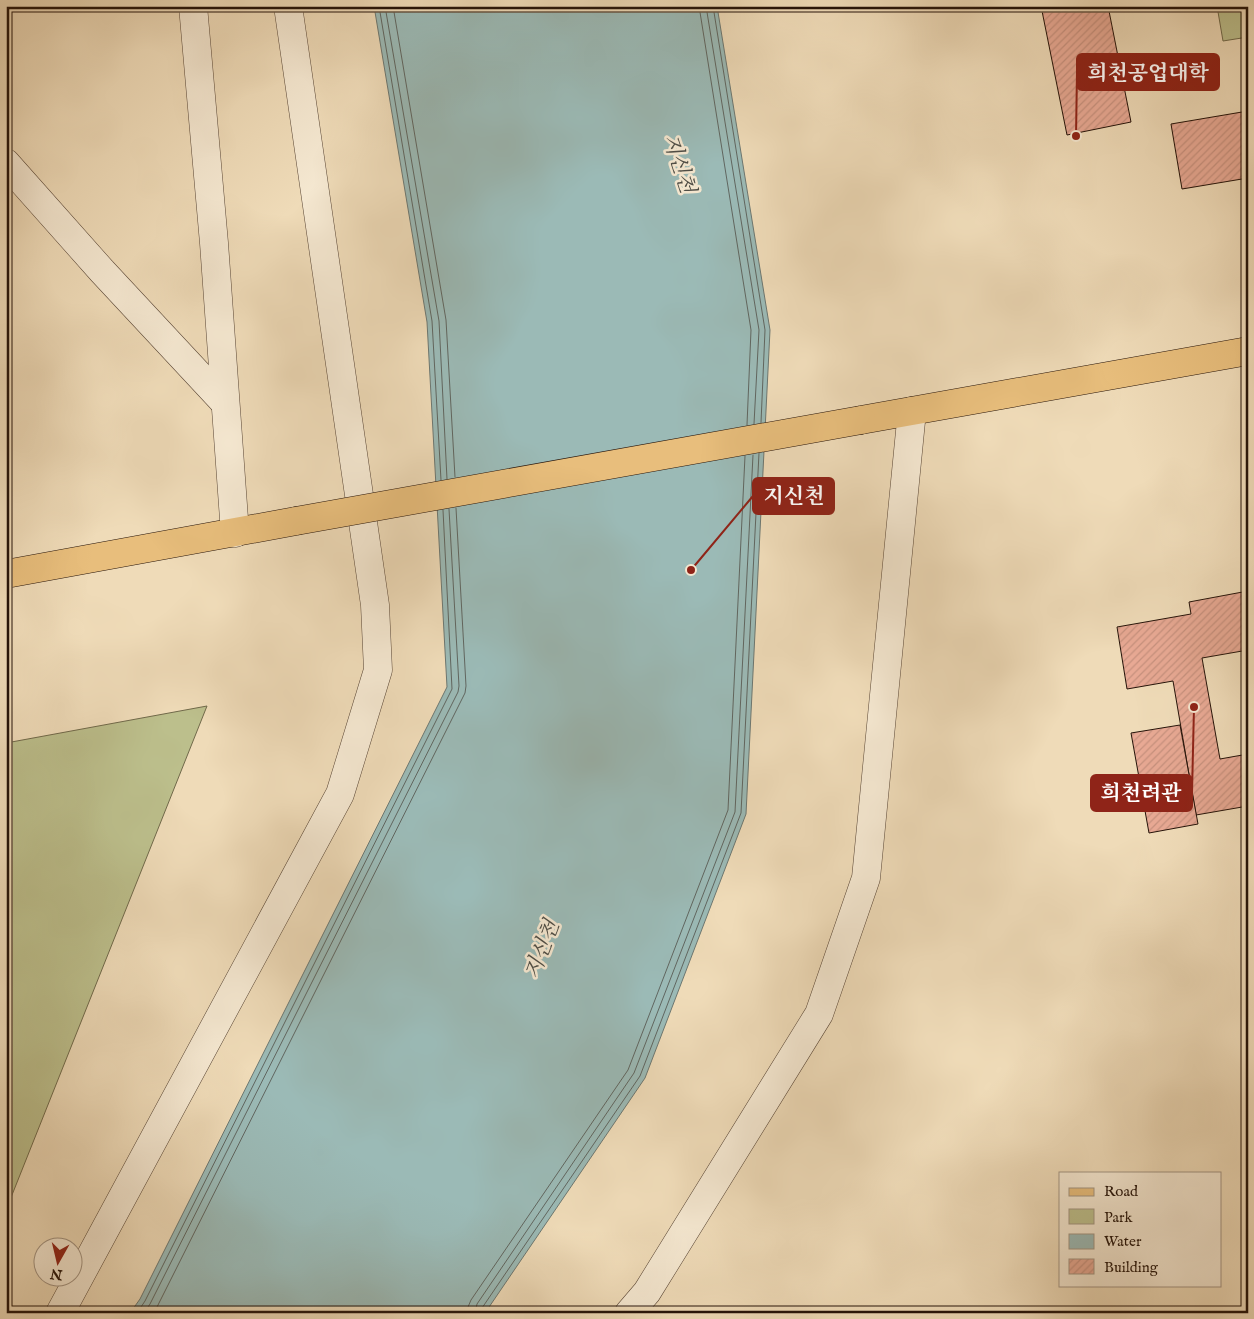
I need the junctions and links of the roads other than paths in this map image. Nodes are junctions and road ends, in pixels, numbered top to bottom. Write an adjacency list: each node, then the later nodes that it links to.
1 (193, 6): 5 (street)
2 (288, 6): 9 (street)
3 (6, 163): 5 (street)
4 (1248, 351): 6 (main road)
5 (226, 403): 7 (street)
6 (912, 411): 7 (main road, bridge); 10 (street)
7 (235, 533): 8 (main road)
8 (6, 574)
9 (60, 1313)
10 (629, 1313)

